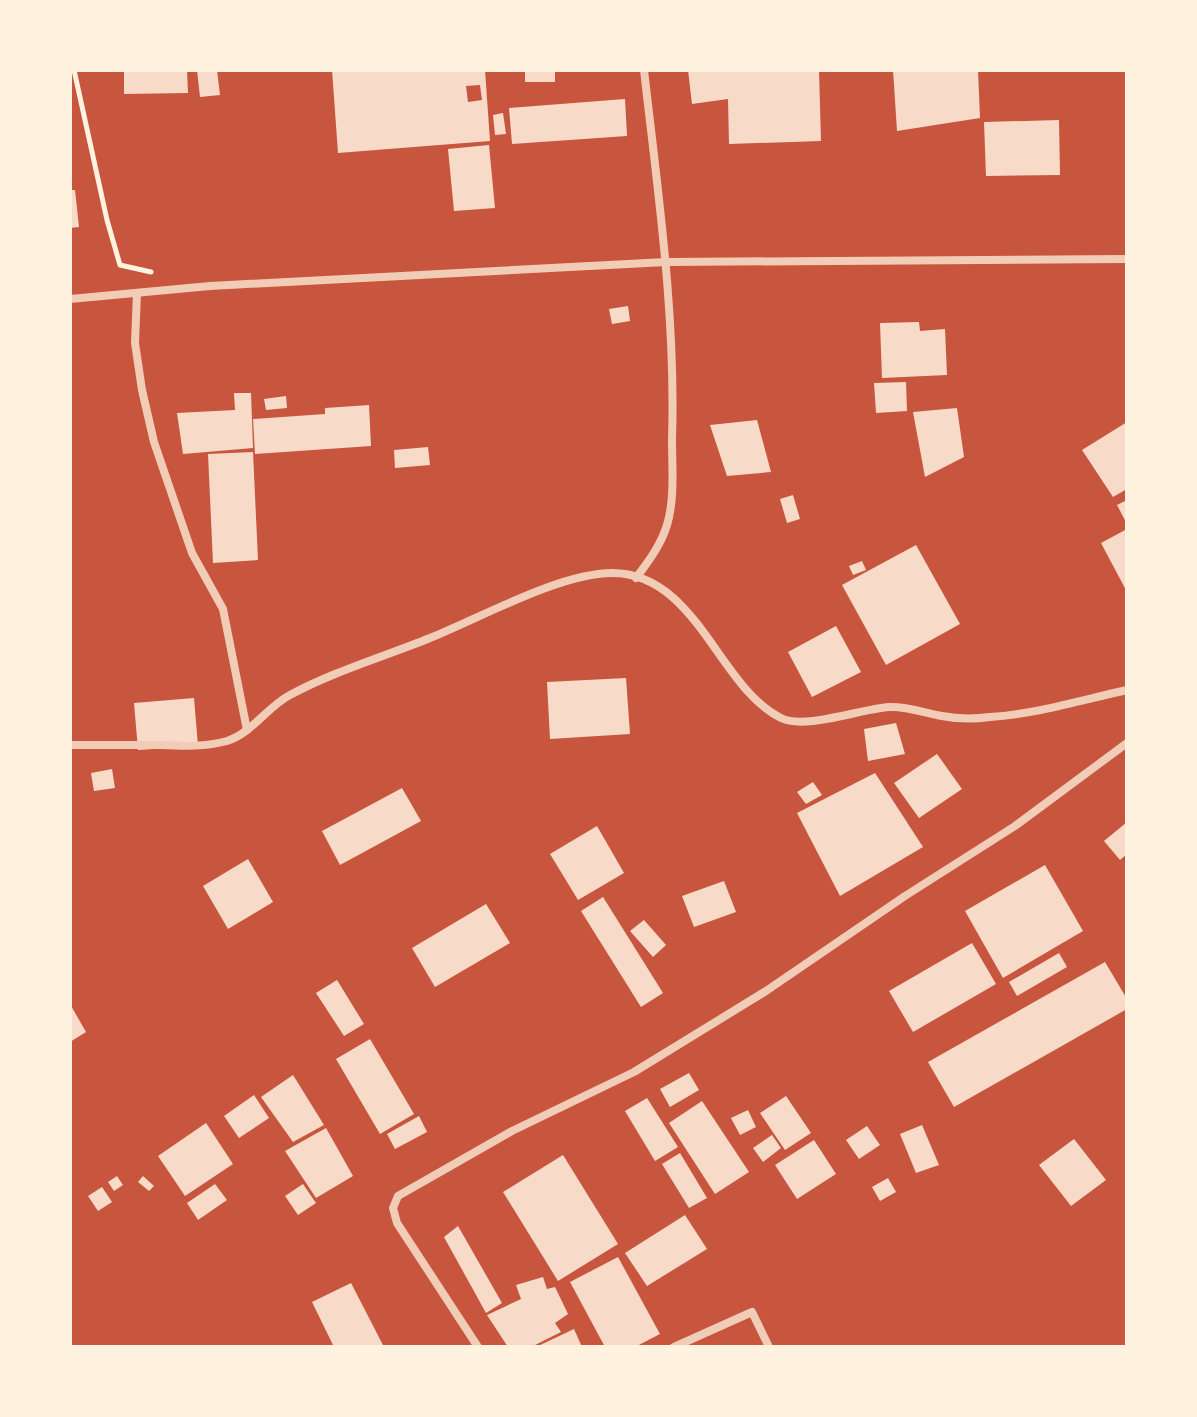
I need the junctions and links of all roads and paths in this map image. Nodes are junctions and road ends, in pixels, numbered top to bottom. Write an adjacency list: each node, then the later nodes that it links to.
1 (74, 70): 5 (path)
2 (644, 70): 4 (street)
3 (1127, 259): 4 (street)
4 (666, 262): 6 (street); 8 (street)
5 (165, 276)
6 (137, 293): 7 (street); 10 (street)
7 (70, 299)
8 (636, 578): 9 (street); 10 (street)
9 (1127, 690)
10 (247, 730): 12 (street)
11 (1127, 743): 13 (street)
12 (70, 745)
13 (478, 1347)
14 (674, 1347): 15 (street)
15 (769, 1347)

